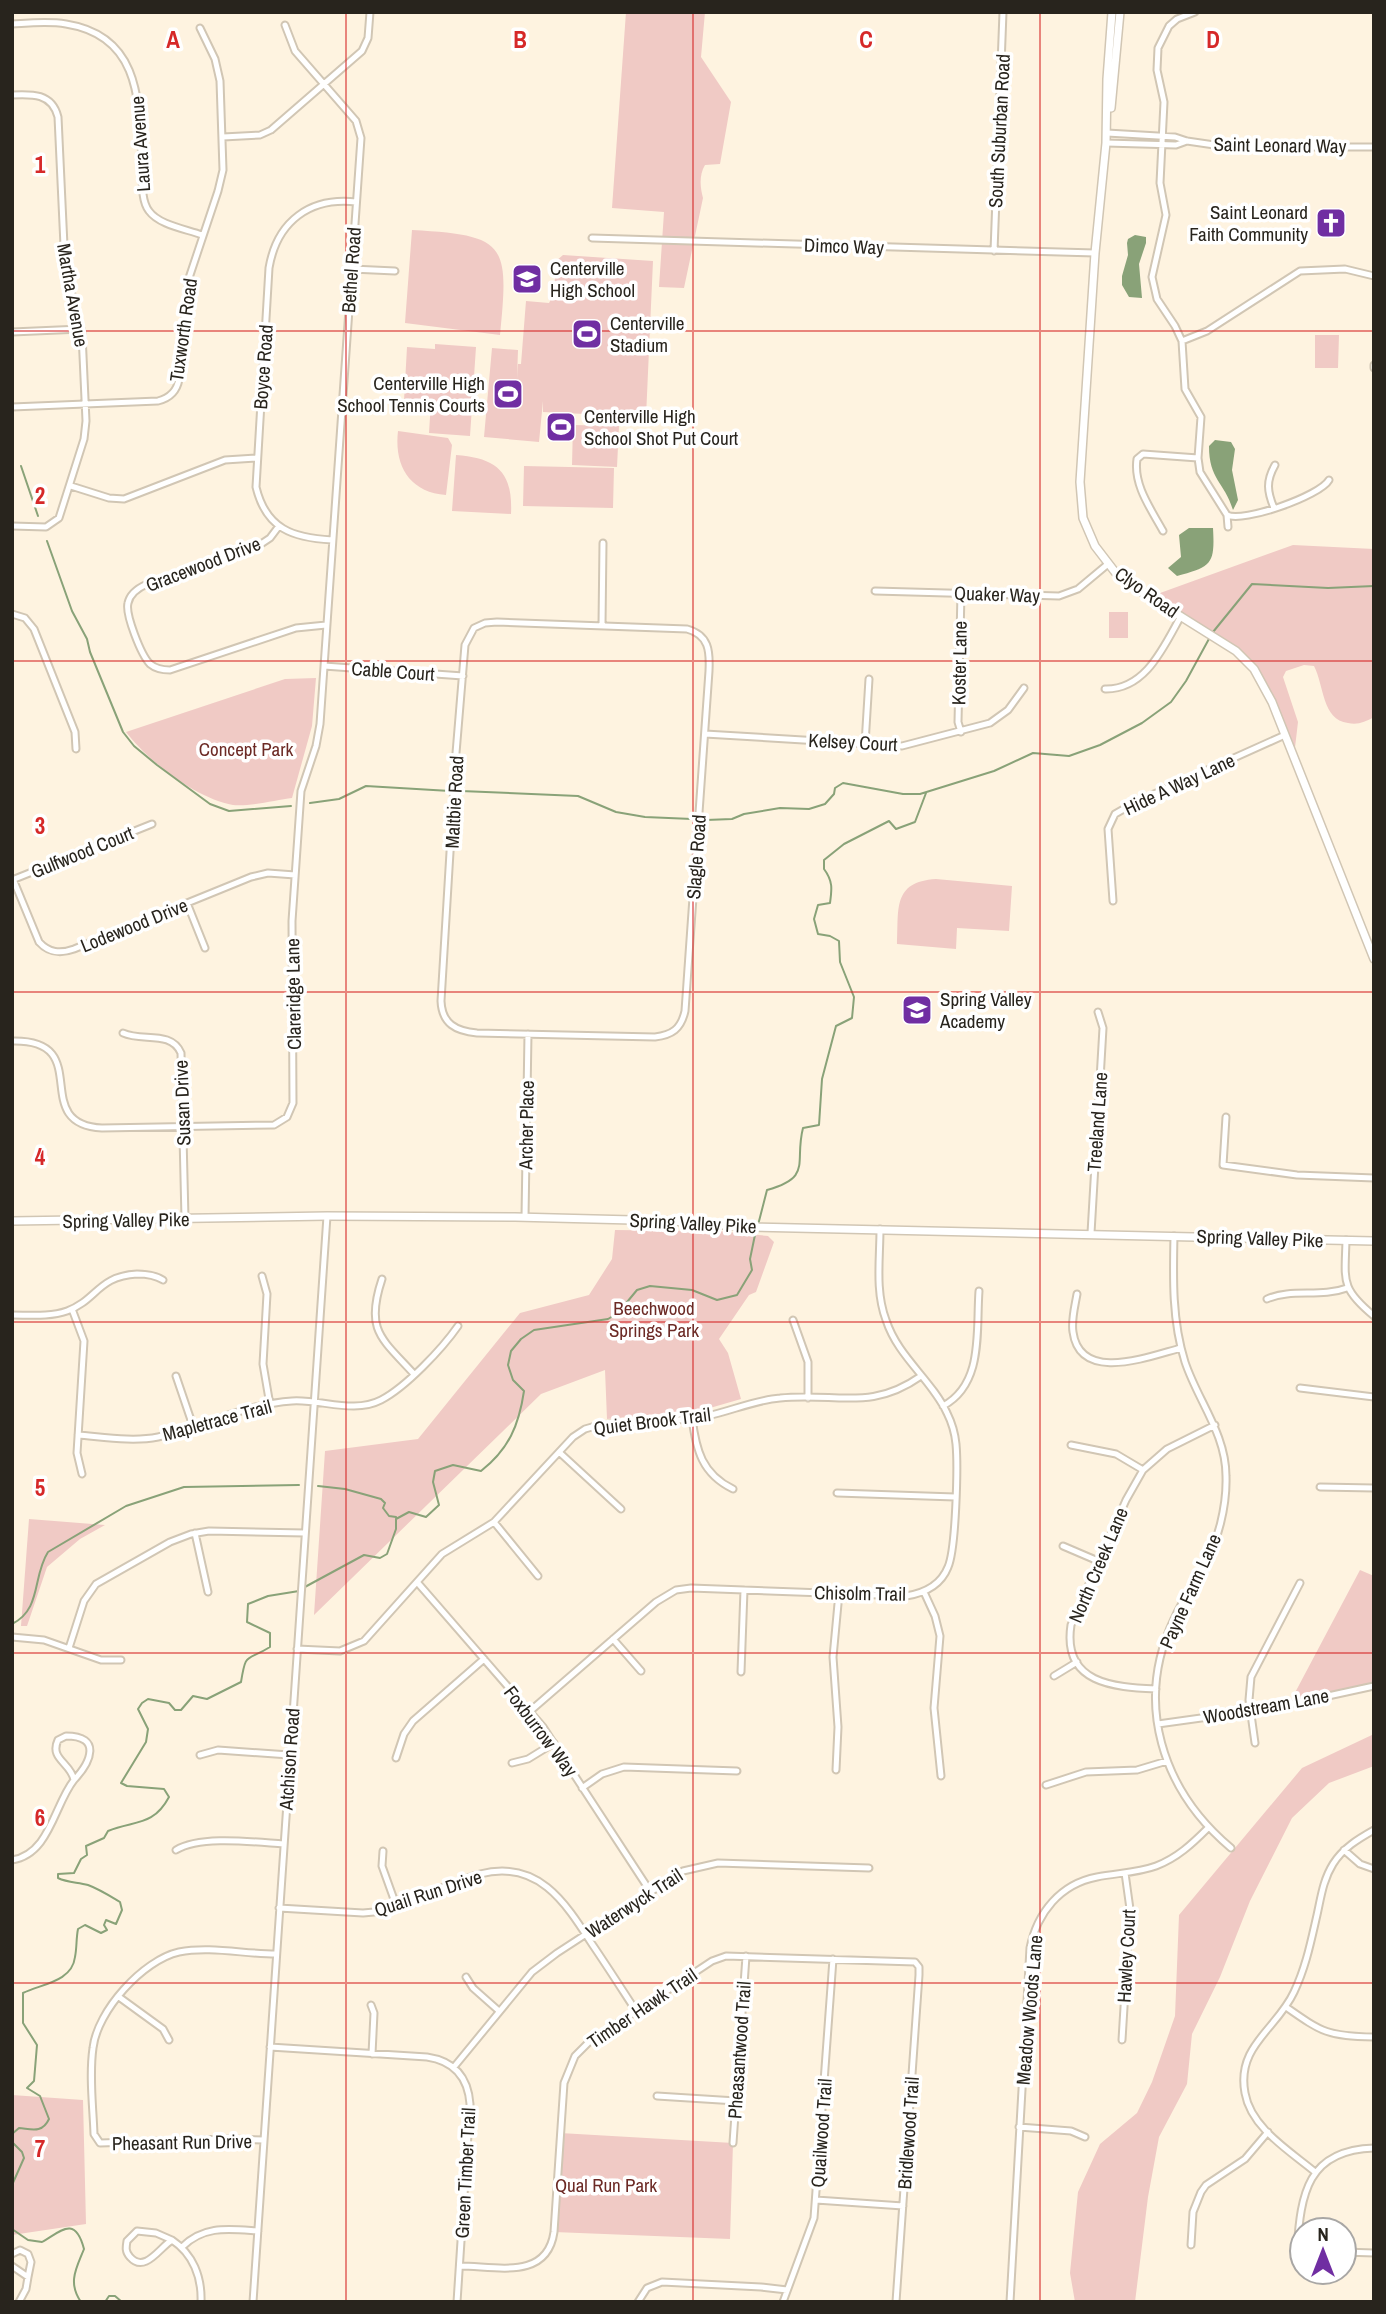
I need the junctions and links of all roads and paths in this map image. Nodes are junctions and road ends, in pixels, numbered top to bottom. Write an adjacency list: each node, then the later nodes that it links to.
1 (370, 12): 9 (street)
2 (1003, 12): 21 (street, South Suburban Road)
3 (1112, 12): 11 (street, Clyo Road)
4 (1120, 12): 11 (street, Clyo Road)
5 (1195, 12): 12 (street)
6 (12, 24): 19 (street, Laura Avenue)
7 (285, 25): 9 (street, Bethel Road)
8 (200, 28): 13 (street, Tuxworth Road)
9 (324, 84): 13 (street); 18 (street, Bethel Road)
10 (12, 95): 26 (street, Martha Avenue)
11 (1107, 133): 12 (street, Saint Leonard Way); 15 (street, Clyo Road)
12 (1162, 136): 14 (street, Saint Leonard Way); 16 (street)
13 (223, 137): 19 (street, Tuxworth Road)
14 (1187, 141): 16 (street, Saint Leonard Way); 17 (street, Saint Leonard Way)
15 (1106, 143): 16 (street, Saint Leonard Way); 22 (street, Clyo Road)
16 (1161, 145): 28 (street)
17 (1374, 147)
18 (356, 202): 23 (street, Bethel Road); 31 (street, Boyce Road)
19 (202, 235): 29 (street, Tuxworth Road)
20 (593, 238): 21 (street, Dimco Way)
21 (993, 251): 22 (street, Dimco Way)
22 (1095, 253): 44 (street, Clyo Road)
23 (352, 269): 24 (street); 42 (street, Bethel Road)
24 (395, 271)
25 (1374, 276): 28 (street)
26 (81, 329): 27 (street); 29 (street, Martha Avenue)
27 (12, 332)
28 (1182, 341): 32 (street)
29 (85, 404): 30 (street, Tuxworth Road); 35 (street, Martha Avenue)
30 (12, 407)
31 (256, 458): 35 (street); 39 (street, Boyce Road)
32 (1198, 458): 37 (street); 41 (street)
33 (1275, 465): 36 (street)
34 (1329, 480): 36 (street)
35 (71, 486): 38 (street, Martha Avenue)
36 (1275, 508): 37 (street)
37 (1227, 515): 40 (street)
38 (12, 526)
39 (279, 526): 42 (street); 49 (street, Gracewood Drive)
40 (1228, 527)
41 (1163, 531)
42 (332, 540): 49 (street, Clareridge Lane)
43 (603, 543): 50 (street)
44 (1108, 564): 46 (street, Quaker Way); 48 (street, Clyo Road)
45 (874, 591): 46 (street, Quaker Way)
46 (961, 593): 56 (street, Koster Lane)
47 (12, 614): 60 (street)
48 (1181, 616): 55 (street); 58 (street, Clyo Road)
49 (326, 625): 51 (street, Clareridge Lane)
50 (602, 625): 52 (street, Maltbie Road); 57 (street, Slagle Road)
51 (324, 666): 52 (street, Cable Court); 62 (street, Clareridge Lane)
52 (463, 676): 70 (street, Maltbie Road)
53 (869, 679): 59 (street)
54 (1024, 688): 56 (street, Kelsey Court)
55 (1105, 689)
56 (961, 732): 59 (street, Kelsey Court)
57 (705, 734): 59 (street, Kelsey Court); 70 (street, Slagle Road)
58 (1285, 735): 64 (street, Hide A Way Lane); 67 (street, Clyo Road)
59 (865, 744)
60 (76, 749)
61 (152, 824): 63 (street, Gulfwood Court)
62 (295, 875): 65 (street, Lodewood Drive); 73 (street, Clareridge Lane)
63 (13, 880): 65 (street, Lodewood Drive)
64 (1113, 901)
65 (187, 903): 66 (street)
66 (205, 948)
67 (1374, 959)
68 (1098, 1012): 80 (street, Treeland Lane)
69 (123, 1033): 73 (street, Susan Drive)
70 (528, 1034): 76 (street, Archer Place)
71 (12, 1041): 73 (street, Clareridge Lane)
72 (1226, 1117): 74 (street)
73 (183, 1126): 77 (street, Susan Drive)
74 (1374, 1178)
75 (327, 1216): 76 (street, Spring Valley Pike); 77 (street, Spring Valley Pike); 103 (street, Atchison Road)
76 (525, 1217): 79 (street, Spring Valley Pike)
77 (185, 1219): 78 (street, Spring Valley Pike)
78 (12, 1221)
79 (880, 1229): 80 (street, Spring Valley Pike); 99 (street, Chisolm Trail)
80 (1091, 1233): 81 (street, Spring Valley Pike)
81 (1174, 1236): 82 (street, Spring Valley Pike); 96 (street, Payne Farm Lane)
82 (1346, 1240): 83 (street, Spring Valley Pike); 87 (street)
83 (1374, 1241)
84 (262, 1276): 104 (street)
85 (383, 1279): 97 (street)
86 (163, 1280): 91 (street)
87 (1347, 1288): 90 (street); 93 (street)
88 (979, 1291): 105 (street)
89 (1077, 1294): 96 (street)
90 (1267, 1298)
91 (72, 1309): 92 (street); 109 (street)
92 (12, 1315)
93 (1374, 1316)
94 (793, 1320): 102 (street)
95 (458, 1326): 97 (street, Mapletrace Trail)
96 (1181, 1349): 107 (street, Payne Farm Lane)
97 (414, 1373): 103 (street, Mapletrace Trail)
98 (176, 1376): 108 (street)
99 (921, 1376): 102 (street, Quiet Brook Trail); 105 (street, Chisolm Trail)
100 (1300, 1388): 101 (street)
101 (1374, 1397)
102 (808, 1398): 106 (street, Quiet Brook Trail)
103 (314, 1402): 104 (street, Mapletrace Trail); 122 (street, Atchison Road)
104 (270, 1405): 108 (street, Mapletrace Trail)
105 (943, 1406): 118 (street, Chisolm Trail)
106 (692, 1418): 111 (street, Quiet Brook Trail); 116 (street)
107 (1214, 1425): 112 (street, North Creek Lane); 143 (street, Payne Farm Lane)
108 (193, 1426): 109 (street, Mapletrace Trail)
109 (78, 1435): 113 (street)
110 (1071, 1445): 112 (street)
111 (559, 1452): 119 (street); 120 (street, Quiet Brook Trail)
112 (1143, 1470): 124 (street, North Creek Lane)
113 (82, 1474)
114 (1320, 1487): 115 (street)
115 (1374, 1488)
116 (733, 1489)
117 (837, 1493): 118 (street)
118 (954, 1497): 130 (street, Chisolm Trail)
119 (621, 1509)
120 (494, 1522): 125 (street); 126 (street, Quiet Brook Trail)
121 (195, 1533): 122 (street); 129 (street); 134 (street)
122 (305, 1533): 135 (street, Atchison Road)
123 (1063, 1546): 124 (street)
124 (1098, 1561): 138 (street, North Creek Lane)
125 (538, 1576)
126 (417, 1582): 135 (street, Quiet Brook Trail); 136 (street, Foxburrow Way)
127 (1300, 1583): 144 (street)
128 (744, 1590): 131 (street, Chisolm Trail); 133 (street, Chisolm Trail); 140 (street)
129 (208, 1592)
130 (924, 1592): 131 (street, Chisolm Trail); 156 (street)
131 (839, 1593): 154 (street)
132 (12, 1637): 134 (street)
133 (613, 1639): 139 (street); 145 (street, Chisolm Trail)
134 (69, 1648): 137 (street)
135 (297, 1649): 150 (street, Atchison Road)
136 (484, 1659): 145 (street, Foxburrow Way); 151 (street)
137 (121, 1660)
138 (1077, 1662): 141 (street); 143 (street)
139 (641, 1671)
140 (740, 1672)
141 (1054, 1676)
142 (1374, 1686): 144 (street, Woodstream Lane)
143 (1156, 1689): 146 (street, Payne Farm Lane)
144 (1251, 1711): 146 (street, Woodstream Lane); 148 (street)
145 (529, 1712): 147 (street, Foxburrow Way)
146 (1158, 1724): 152 (street, Payne Farm Lane)
147 (554, 1743): 153 (street); 159 (street, Foxburrow Way)
148 (1255, 1743)
149 (200, 1755): 150 (street)
150 (289, 1755): 162 (street, Atchison Road)
151 (396, 1758)
152 (1167, 1761): 158 (street); 160 (street, Payne Farm Lane)
153 (512, 1762)
154 (836, 1770)
155 (737, 1771): 159 (street)
156 (941, 1776)
157 (74, 1780): 157 (street); 167 (street)
158 (1046, 1785)
159 (582, 1788): 171 (street, Foxburrow Way)
160 (1208, 1828): 163 (street, Payne Farm Lane); 170 (street, Meadow Woods Lane)
161 (1374, 1830): 165 (street)
162 (283, 1844): 164 (street); 173 (street, Atchison Road)
163 (1231, 1848)
164 (176, 1850)
165 (1344, 1850): 169 (street); 182 (street)
166 (383, 1852): 172 (street)
167 (12, 1860)
168 (869, 1868): 171 (street, Waterwyck Trail)
169 (1374, 1869)
170 (1125, 1873): 187 (street, Hawley Court); 193 (street, Meadow Woods Lane)
171 (650, 1891): 174 (street, Waterwyck Trail)
172 (396, 1905): 173 (street, Quail Run Drive); 174 (street, Quail Run Drive)
173 (279, 1908): 175 (street, Atchison Road)
174 (586, 1934): 183 (street, Waterwyck Trail); 184 (street, Quail Run Drive)
175 (276, 1954): 180 (street); 188 (street, Atchison Road)
176 (746, 1956): 177 (street, Timber Hawk Trail); 184 (street, Timber Hawk Trail); 192 (street, Pheasantwood Trail)
177 (833, 1959): 178 (street, Timber Hawk Trail); 200 (street, Quailwood Trail)
178 (918, 1964): 201 (street, Bridlewood Trail)
179 (466, 1977): 183 (street)
180 (119, 1997): 186 (street); 196 (street, Pheasant Run Drive)
181 (371, 2006): 189 (street)
182 (1286, 2007): 185 (street); 194 (street)
183 (499, 2011): 190 (street, Waterwyck Trail)
184 (636, 2011): 209 (street, Timber Hawk Trail)
185 (1374, 2036)
186 (169, 2040)
187 (1122, 2040)
188 (270, 2047): 189 (street); 196 (street, Atchison Road)
189 (372, 2054): 190 (street)
190 (454, 2067): 209 (street, Green Timber Trail)
191 (657, 2096): 192 (street)
192 (736, 2101): 197 (street, Pheasantwood Trail)
193 (1019, 2127): 195 (street); 219 (street, Meadow Woods Lane)
194 (1268, 2132): 199 (street); 205 (street)
195 (1084, 2137)
196 (264, 2140): 203 (street, Atchison Road)
197 (733, 2144)
198 (1374, 2148): 199 (street)
199 (1315, 2172): 202 (street)
200 (816, 2200): 201 (street); 211 (street, Quailwood Trail)
201 (903, 2206): 218 (street, Bridlewood Trail)
202 (1299, 2216)
203 (258, 2231): 206 (street); 214 (street, Atchison Road)
204 (172, 2240): 204 (street); 206 (street)
205 (1191, 2245)
206 (182, 2247): 213 (street)
207 (12, 2254): 210 (street)
208 (12, 2266): 210 (street)
209 (460, 2266): 215 (street, Green Timber Trail)
210 (28, 2277): 212 (street)
211 (787, 2290): 216 (street); 217 (street, Quailwood Trail)
212 (19, 2302)
213 (201, 2302)
214 (253, 2302)
215 (457, 2302)
216 (638, 2302)
217 (783, 2302)
218 (897, 2302)
219 (1010, 2302)

